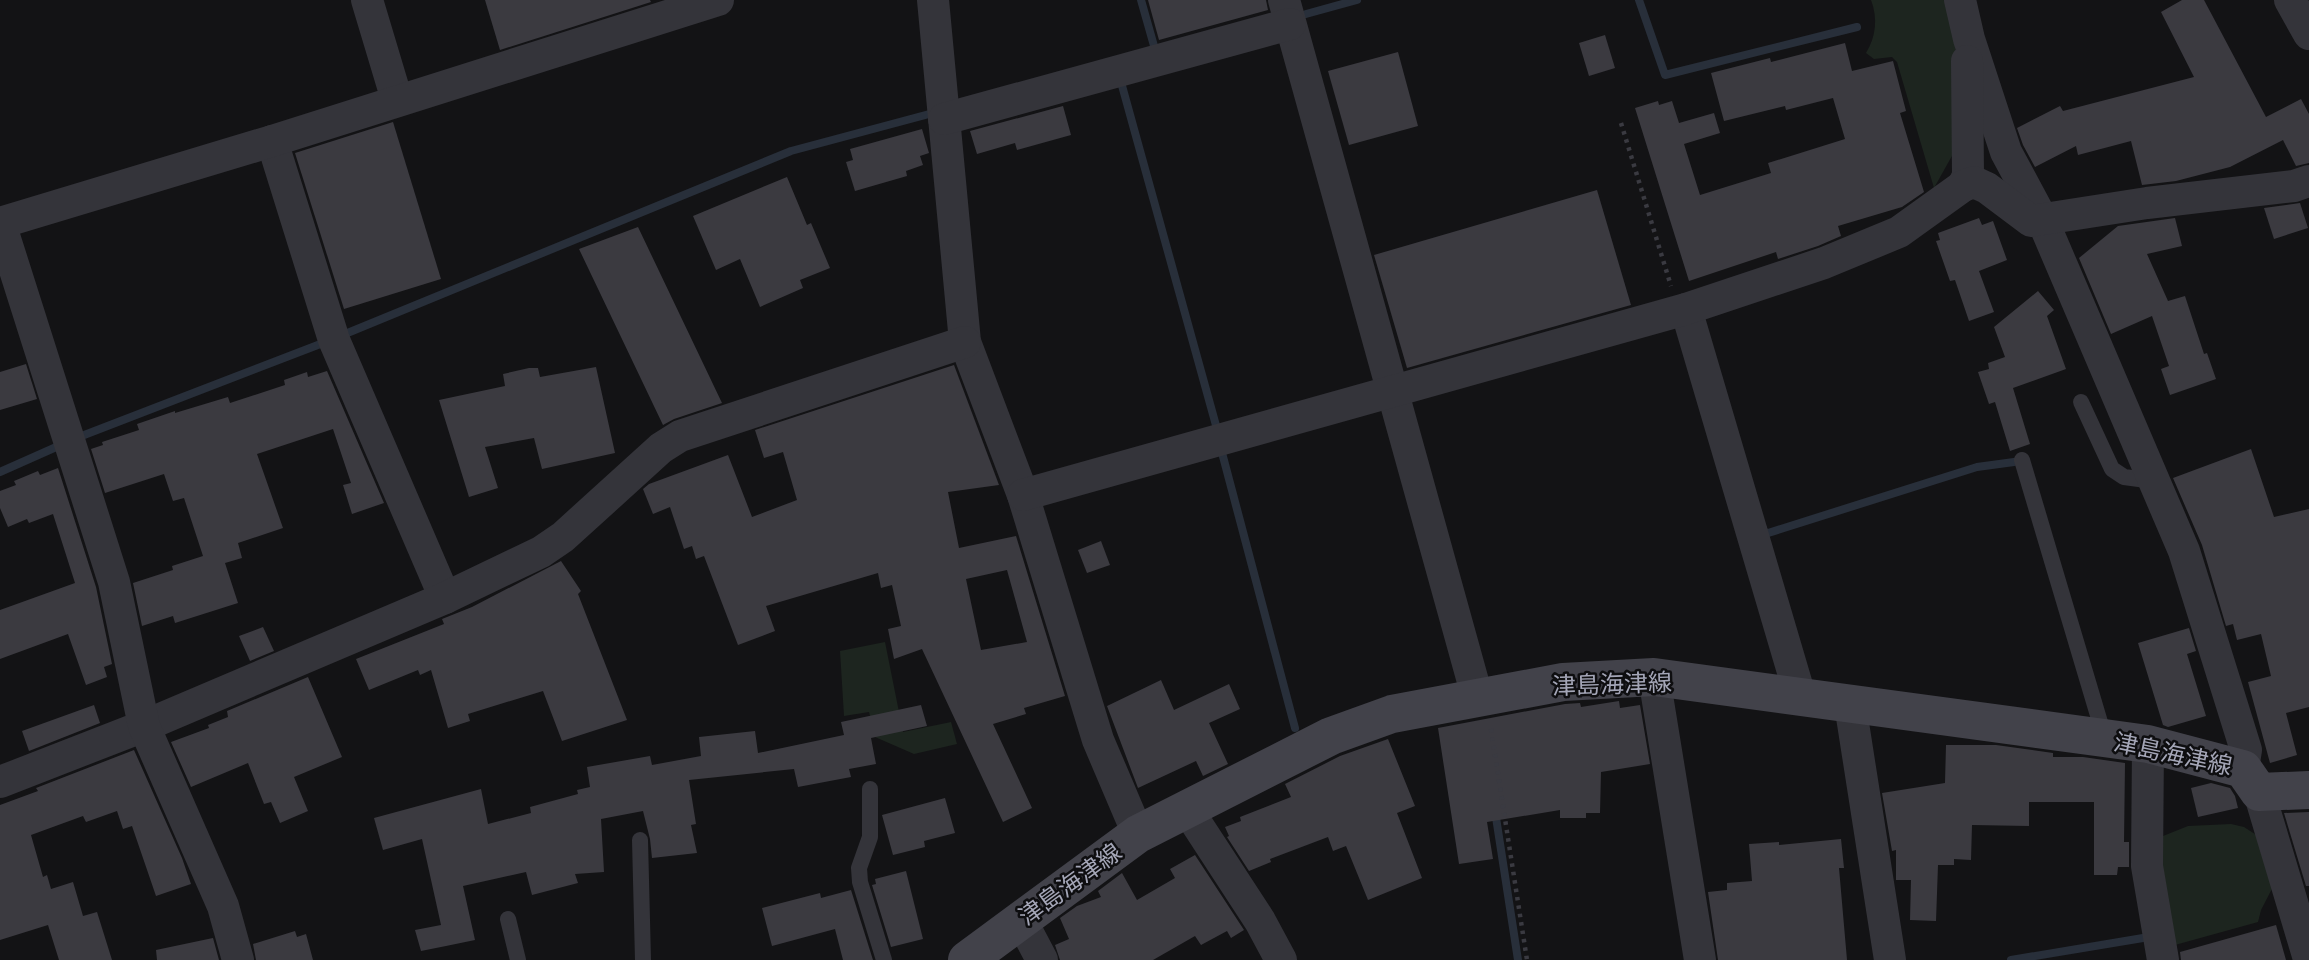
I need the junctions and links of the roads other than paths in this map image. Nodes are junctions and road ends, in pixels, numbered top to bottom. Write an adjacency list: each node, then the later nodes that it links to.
1 (367, 0): 9 (street)
2 (718, 0): 9 (street)
3 (933, 0): 10 (street)
4 (1959, 0): 8 (street)
5 (2290, 0): 7 (street)
6 (1292, 7): 10 (street); 17 (street)
7 (2309, 34)
8 (1969, 39): 13 (street); 14 (street)
9 (397, 100): 11 (street)
10 (944, 119): 16 (street)
11 (272, 141): 22 (street); 27 (street)
12 (2309, 181): 14 (street)
13 (1963, 186): 14 (street); 15 (street)
14 (2042, 219): 20 (street)
15 (1683, 310): 17 (street); 25 (street)
16 (965, 342): 21 (street); 22 (street)
17 (1392, 391): 21 (street); 24 (street)
18 (2081, 402): 20 (lane)
19 (2022, 460): 28 (lane)
20 (2154, 481): 30 (street)
21 (1023, 495): 35 (street)
22 (445, 598): 27 (street)
23 (1654, 677): 24 (main road, 津島海津線); 25 (main road, 津島海津線); 47 (street)
24 (1482, 696): 34 (main road, 津島海津線)
25 (1801, 699): 26 (main road, 津島海津線)
26 (1850, 704): 28 (main road, 津島海津線); 48 (street)
27 (144, 726): 31 (street); 40 (street)
28 (2105, 739): 29 (main road, 津島海津線)
29 (2148, 744): 30 (main road, 津島海津線); 49 (street)
30 (2251, 780): 33 (main road, 津島海津線); 39 (street)
31 (0, 782)
32 (870, 789): 43 (lane)
33 (2309, 790)
34 (1187, 809): 35 (main road, 津島海津線); 46 (street)
35 (1138, 834): 38 (main road, 津島海津線)
36 (640, 840): 42 (lane)
37 (508, 919): 41 (lane)
38 (1021, 920): 44 (main road, 津島海津線); 45 (street)
39 (2309, 959)
40 (238, 960)
41 (518, 960)
42 (643, 960)
43 (884, 960)
44 (967, 960)
45 (1042, 960)
46 (1281, 960)
47 (1700, 960)
48 (1890, 960)
49 (2163, 960)

